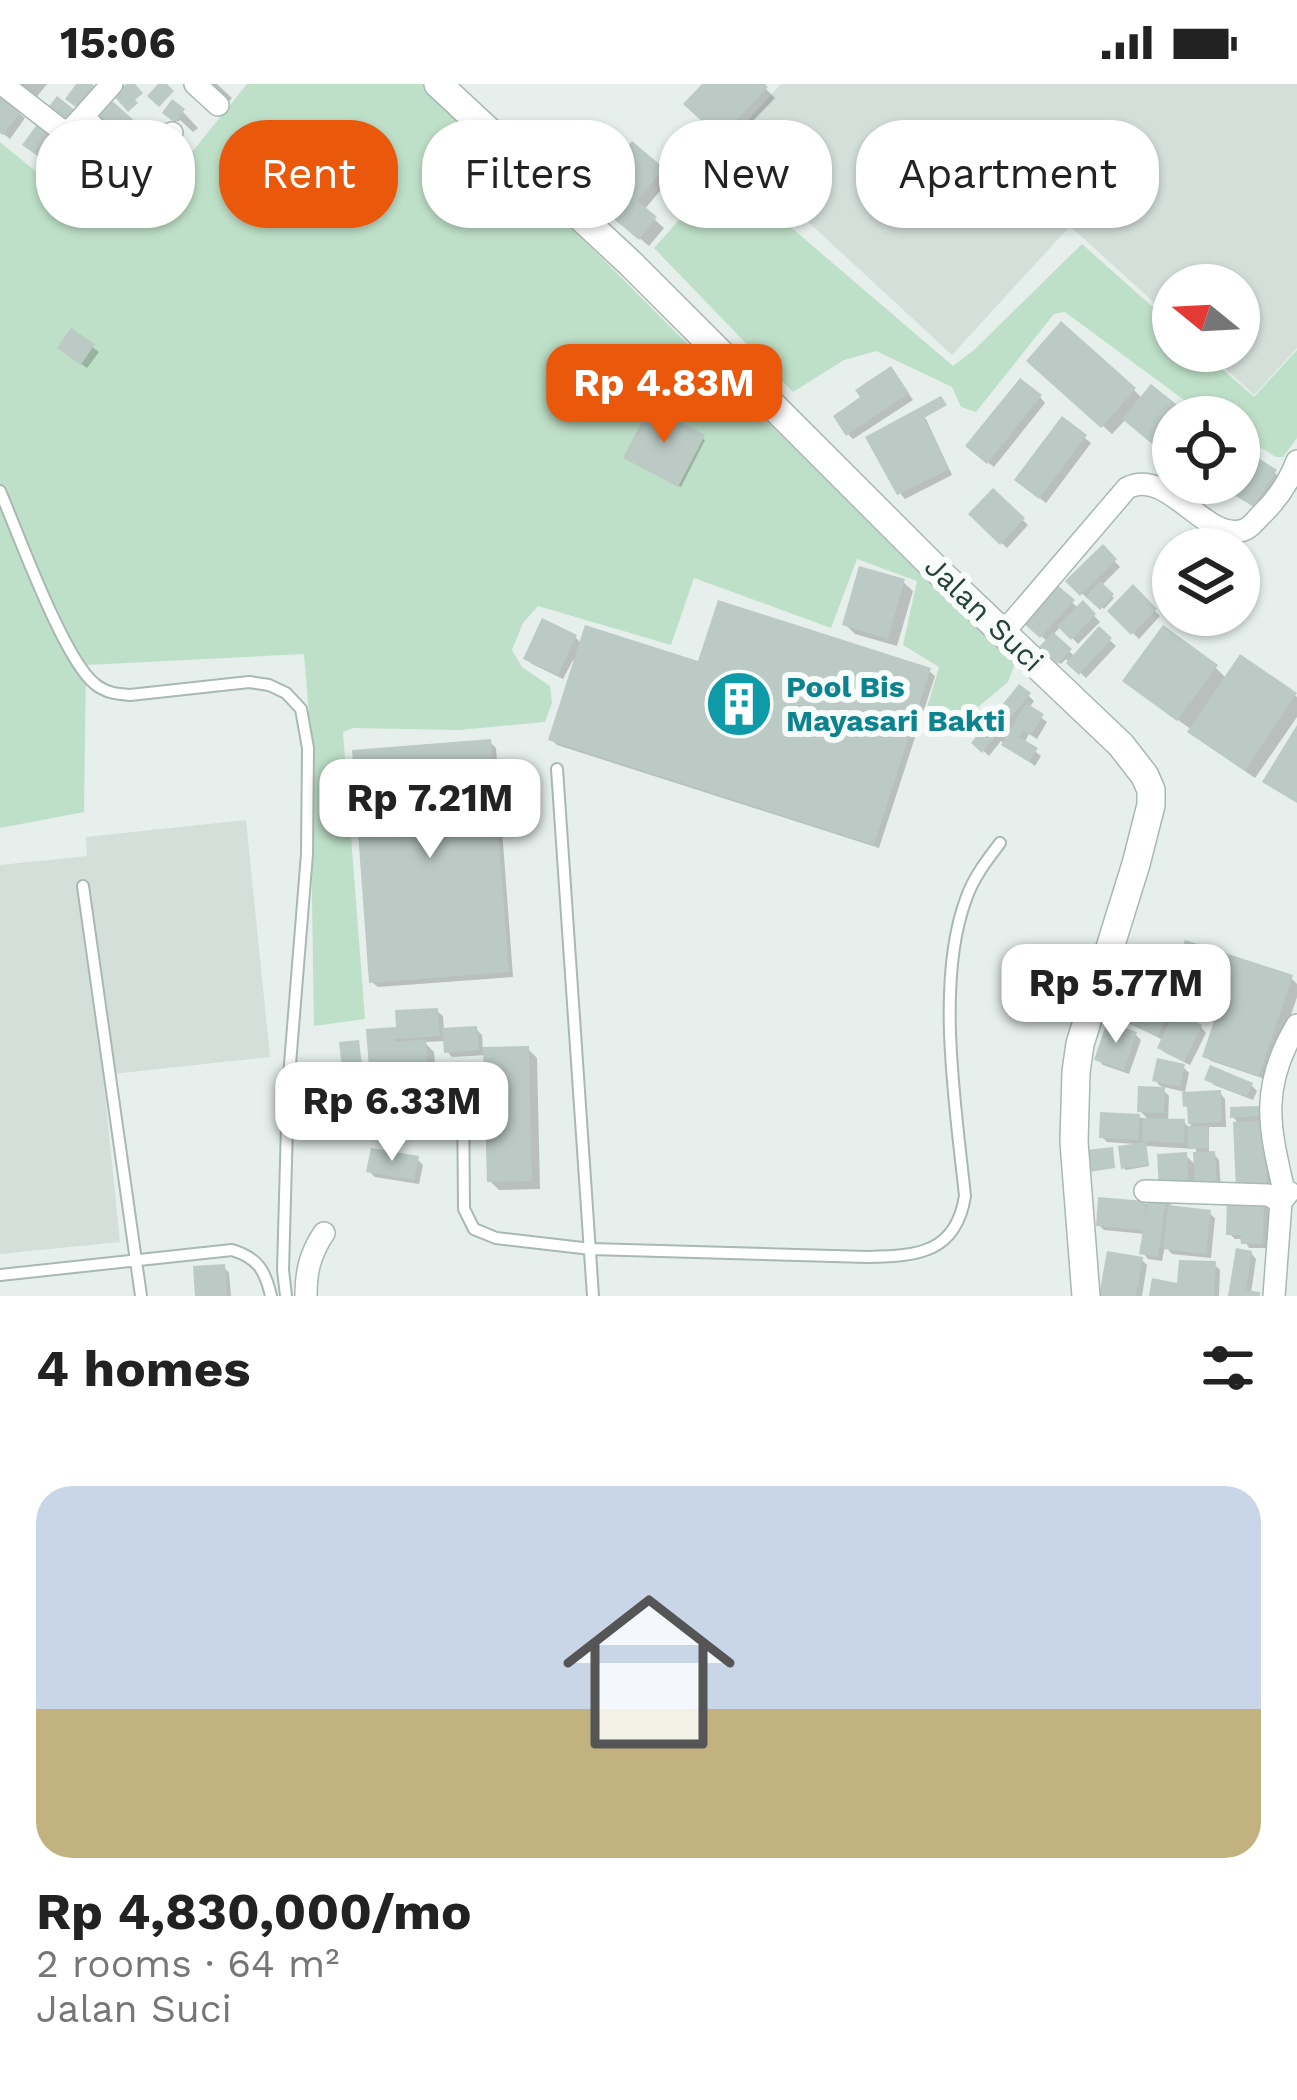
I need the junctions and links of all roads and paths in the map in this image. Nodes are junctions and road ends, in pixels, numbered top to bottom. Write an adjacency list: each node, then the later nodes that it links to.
1 (2, 84): 6 (street)
2 (112, 84): 6 (street)
3 (195, 84): 5 (street)
4 (438, 84): 9 (street, Jalan Suci)
5 (218, 105)
6 (85, 118)
7 (1294, 477): 9 (street)
8 (0, 491): 23 (lane)
9 (1003, 633): 26 (street, Jalan Suci)
10 (556, 769): 18 (lane)
11 (1000, 843): 18 (lane)
12 (83, 886): 19 (lane)
13 (1297, 1025): 16 (street)
14 (463, 1085): 18 (lane)
15 (1144, 1191): 16 (street)
16 (1288, 1195): 27 (street)
17 (324, 1233): 24 (street)
18 (592, 1250): 25 (lane)
19 (137, 1261): 20 (lane); 21 (lane); 22 (lane)
20 (0, 1275)
21 (141, 1296)
22 (272, 1296)
23 (286, 1296)
24 (306, 1296)
25 (593, 1296)
26 (1086, 1296)
27 (1274, 1296)

